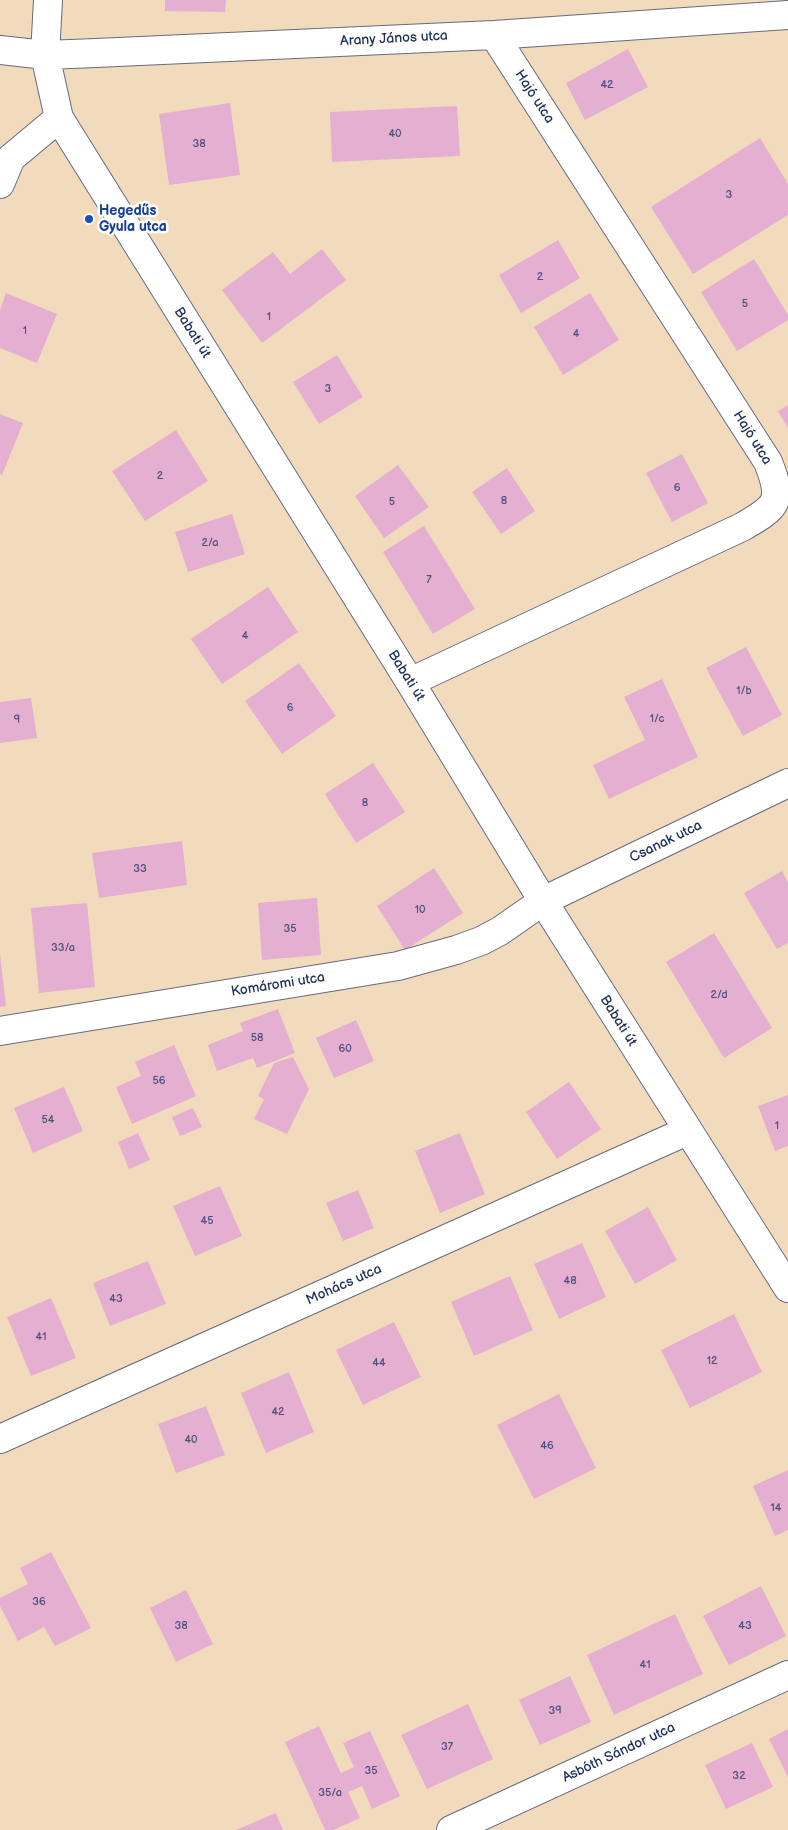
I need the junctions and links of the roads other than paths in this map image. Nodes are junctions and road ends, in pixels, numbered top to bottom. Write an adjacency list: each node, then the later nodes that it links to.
1 (48, 0): 5 (street, Babati út)
2 (788, 15): 3 (street, Arany János utca)
3 (494, 35): 5 (street, Arany János utca); 8 (street, Hajó utca)
4 (0, 50): 5 (street, Arany János utca)
5 (45, 55): 6 (street, Babati út)
6 (59, 118): 7 (street); 8 (street, Babati út)
7 (0, 184)
8 (410, 682): 10 (street, Babati út)
9 (788, 783): 10 (street, Csanak utca)
10 (544, 901): 11 (street, Komáromi utca); 12 (street, Babati út)
11 (0, 1031)
12 (687, 1131): 13 (street, Babati út); 14 (street, Mohács utca)
13 (788, 1288)
14 (0, 1439)
15 (788, 1675): 16 (street, Asbóth Sándor utca)
16 (451, 1830)

